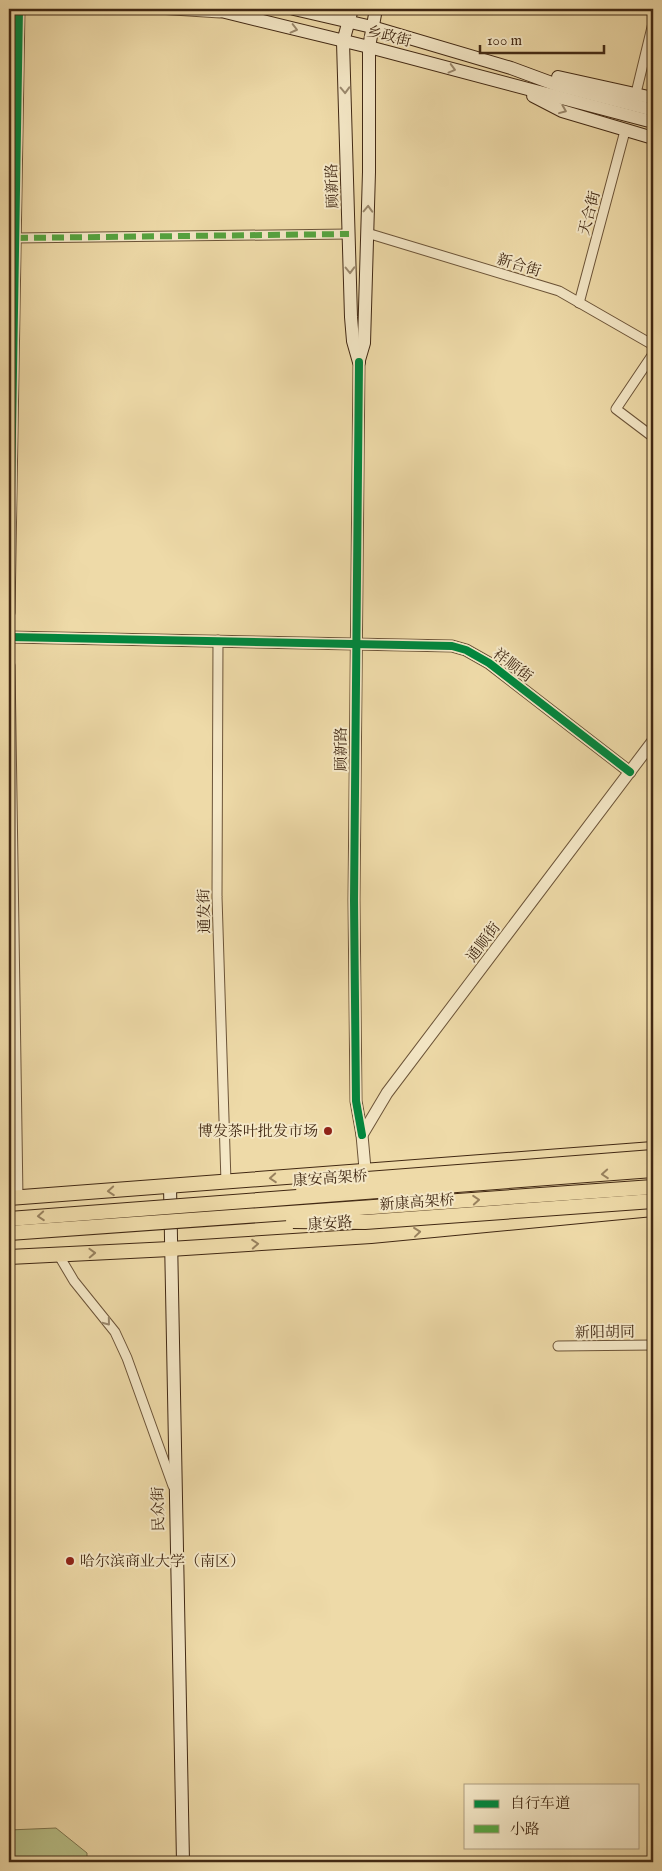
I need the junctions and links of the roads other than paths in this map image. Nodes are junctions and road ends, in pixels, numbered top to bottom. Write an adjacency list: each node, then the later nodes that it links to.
1 (19, 9): 24 (street)
2 (158, 9): 7 (street, 乡政街)
3 (213, 9): 7 (main road, 乡政街)
4 (294, 9): 8 (main road, 乡政街)
5 (352, 9): 8 (main road, 顾新路)
6 (376, 9): 10 (main road, 顾新路)
7 (237, 14): 11 (main road, 乡政街, one-way to 11)
8 (348, 22): 10 (main road, 乡政街); 11 (main road, 顾新路)
9 (653, 24): 16 (street)
10 (372, 27): 12 (main road, 顾新路); 13 (main road, 乡政街)
11 (343, 42): 12 (main road, 乡政街); 23 (main road, 顾新路, one-way to 23)
12 (369, 47): 14 (main road, 乡政街, one-way to 14); 22 (main road, 顾新路, one-way to 12)
13 (511, 68): 15 (main road, 乡政街); 16 (main road, 乡政街)
14 (504, 82): 15 (main road, 乡政街); 20 (main road, 乡政街, one-way to 20)
15 (555, 90): 18 (main road); 19 (main road)
16 (636, 93): 17 (main road, 乡政街)
17 (653, 98)
18 (653, 110)
19 (653, 122)
20 (625, 131): 21 (main road, 乡政街); 25 (street, 天合街)
21 (653, 138)
22 (367, 233): 25 (street, 新合街); 28 (main road, 顾新路)
23 (350, 234): 24 (street); 28 (main road, 顾新路, one-way to 28)
24 (16, 238): 30 (street)
25 (579, 303): 26 (street, 新合街)
26 (653, 345)
27 (653, 354): 29 (street)
28 (359, 362): 33 (street, 顾新路)
29 (653, 438)
30 (9, 613)
31 (9, 637): 32 (street, 祥顺街)
32 (218, 640): 33 (street, 祥顺街); 42 (street, 通发街)
33 (355, 644): 36 (street, 祥顺街); 37 (street, 顾新路)
34 (9, 665): 45 (street)
35 (653, 741): 36 (street, 通顺街)
36 (630, 772): 37 (street, 通顺街)
37 (362, 1135): 41 (street)
38 (653, 1149): 41 (highway)
39 (653, 1157): 48 (highway, bridge)
40 (653, 1170): 48 (highway, 康安高架桥, one-way to 48, bridge)
41 (366, 1171): 42 (highway, one-way to 42); 52 (street)
42 (226, 1182): 43 (highway)
43 (170, 1186): 45 (highway, one-way to 45); 53 (main road, 民众街)
44 (653, 1187): 50 (highway, one-way to 44, bridge)
45 (13, 1198)
46 (653, 1201): 50 (highway, 新康高架桥, bridge)
47 (653, 1209): 52 (highway, 康安路, one-way to 47)
48 (122, 1210): 49 (highway, 康安高架桥, one-way to 49, bridge)
49 (9, 1218)
50 (122, 1225): 51 (highway, bridge)
51 (9, 1233)
52 (371, 1236): 53 (highway, 康安路, one-way to 52)
53 (170, 1250): 54 (highway, 康安路, one-way to 53); 58 (main road, 民众街)
54 (58, 1254): 55 (highway, 康安路); 58 (street, one-way to 58)
55 (9, 1257)
56 (653, 1344): 57 (street, 新阳胡同)
57 (558, 1346)
58 (174, 1490): 59 (main road, 民众街)
59 (183, 1862)

